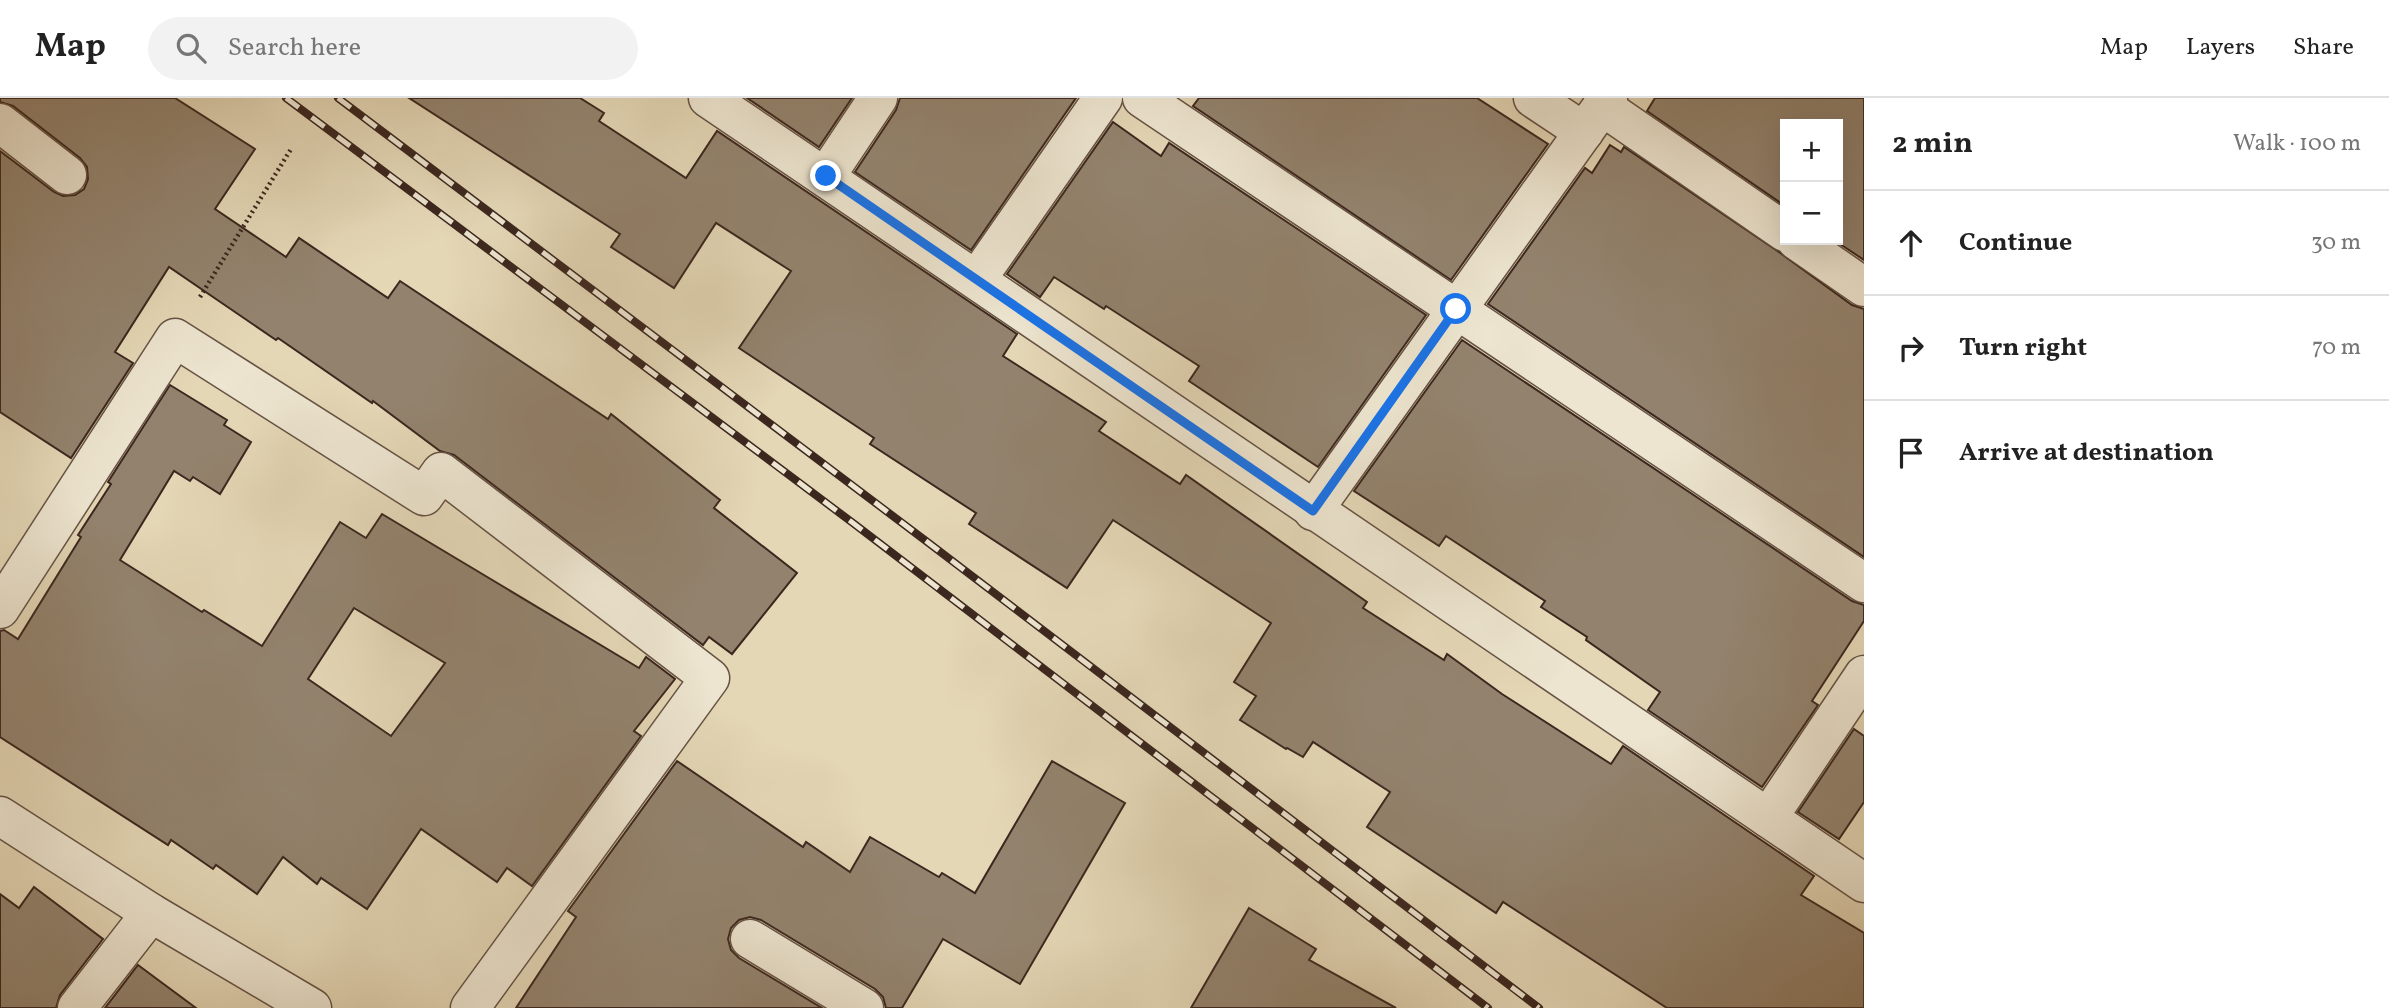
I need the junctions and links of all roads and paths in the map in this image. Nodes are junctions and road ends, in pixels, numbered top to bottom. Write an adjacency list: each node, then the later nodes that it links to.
1 (708, 98): 10 (street)
2 (878, 98): 10 (street)
3 (1103, 98): 13 (street)
4 (1142, 98): 15 (street)
5 (1534, 98): 6 (street)
6 (1598, 112): 11 (street); 15 (street)
7 (0, 123): 9 (street)
8 (291, 149): 16 (path)
9 (66, 175)
10 (826, 176): 13 (street)
11 (1780, 229)
12 (1803, 245): 14 (street)
13 (977, 279): 17 (street)
14 (1864, 287)
15 (1456, 309): 17 (street); 18 (street)
16 (174, 338): 19 (street); 28 (street)
17 (1313, 511): 22 (street)
18 (1864, 583)
19 (0, 609)
20 (1864, 675): 22 (street)
21 (0, 816): 24 (street)
22 (1768, 818): 23 (street)
23 (1864, 883)
24 (151, 913): 26 (street); 27 (street)
25 (750, 939): 29 (street)
26 (77, 1008)
27 (312, 1008)
28 (470, 1008)
29 (864, 1008)

